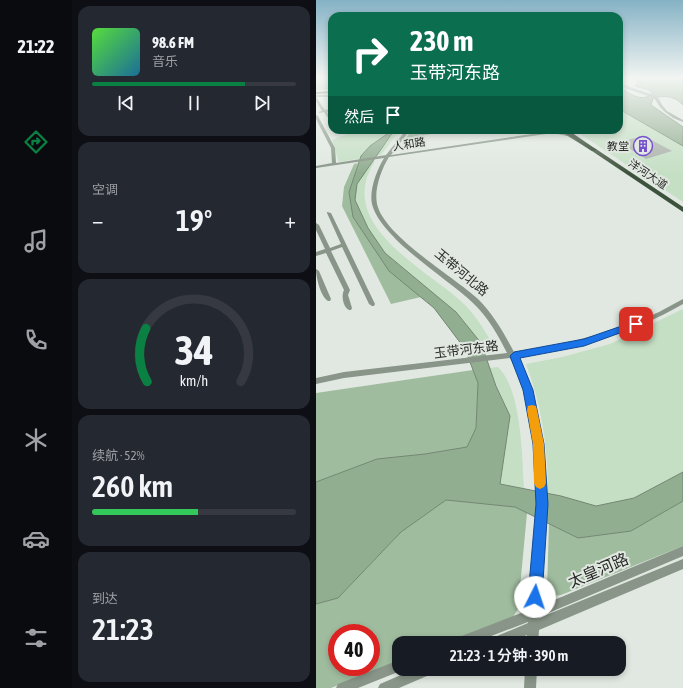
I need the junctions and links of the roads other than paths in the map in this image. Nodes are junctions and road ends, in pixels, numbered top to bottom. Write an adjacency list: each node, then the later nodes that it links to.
1 (664, 109): 7 (street)
2 (328, 110): 3 (street)
3 (324, 111): 4 (street); 6 (street)
4 (316, 112)
5 (316, 116): 14 (street)
6 (328, 118)
7 (683, 121)
8 (405, 134): 13 (street, 玉带河北路)
9 (535, 134): 13 (street, 人和路)
10 (571, 134): 12 (highway)
11 (571, 134): 16 (main road, 洋河大道)
12 (594, 150): 17 (main road, 洋河大道)
13 (388, 157): 14 (street, 人和路); 28 (street, 玉带河北路)
14 (334, 165): 15 (street, 人和路)
15 (316, 167)
16 (683, 206)
17 (683, 210)
18 (329, 213): 20 (street)
19 (316, 225): 21 (street)
20 (344, 245): 21 (street); 26 (street)
21 (328, 250): 22 (street); 27 (street)
22 (316, 254)
23 (316, 271): 24 (street)
24 (328, 299)
25 (683, 301): 28 (street, 玉带河东路)
26 (372, 304)
27 (349, 308)
28 (514, 356): 29 (street, 玉带河东路); 32 (street, 玉带河北路)
29 (316, 381)
30 (683, 551): 32 (street, 太皇河路)
31 (683, 564): 33 (street, 太皇河路)
32 (534, 614): 33 (street, 玉带河北路); 34 (street, 太皇河路)
33 (533, 627): 35 (street, 太皇河路); 36 (street, 玉带河北路)
34 (476, 636)
35 (511, 636)
36 (532, 636)
37 (392, 669): 40 (street)
38 (413, 676): 41 (street)
39 (531, 676): 42 (street)
40 (342, 688)
41 (384, 688)
42 (530, 688)

